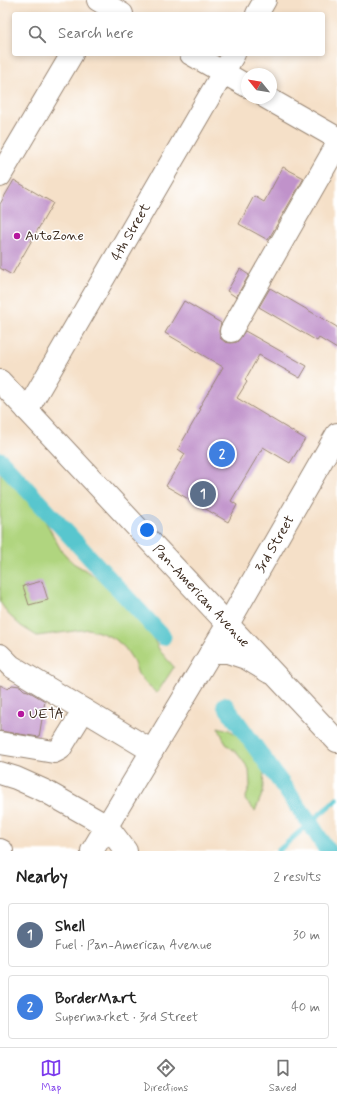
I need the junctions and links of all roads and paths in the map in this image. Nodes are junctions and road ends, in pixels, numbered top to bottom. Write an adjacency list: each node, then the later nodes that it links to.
1 (265, 0): 4 (street)
2 (100, 4): 3 (street)
3 (118, 12)
4 (258, 12)
5 (71, 56): 13 (street)
6 (195, 56): 8 (street)
7 (233, 56): 8 (street, 4th Street)
8 (223, 72): 9 (street); 16 (street, 4th Street)
9 (241, 82)
10 (277, 104): 11 (street)
11 (337, 138)
12 (337, 145): 14 (street)
13 (0, 176)
14 (231, 331)
15 (0, 380): 16 (street, Pan-American Avenue)
16 (28, 410): 18 (street, Pan-American Avenue)
17 (337, 434): 18 (street, 3rd Street)
18 (228, 624): 19 (street, 3rd Street); 21 (street, Pan-American Avenue)
19 (211, 652): 21 (street); 25 (street, 3rd Street)
20 (0, 655): 22 (street)
21 (276, 676): 23 (street, Pan-American Avenue)
22 (84, 710): 24 (street); 25 (street)
23 (337, 741)
24 (0, 743)
25 (152, 751): 27 (street, 3rd Street)
26 (0, 773): 27 (street)
27 (107, 826): 28 (street, 3rd Street); 29 (street)
28 (92, 851)
29 (126, 851)

